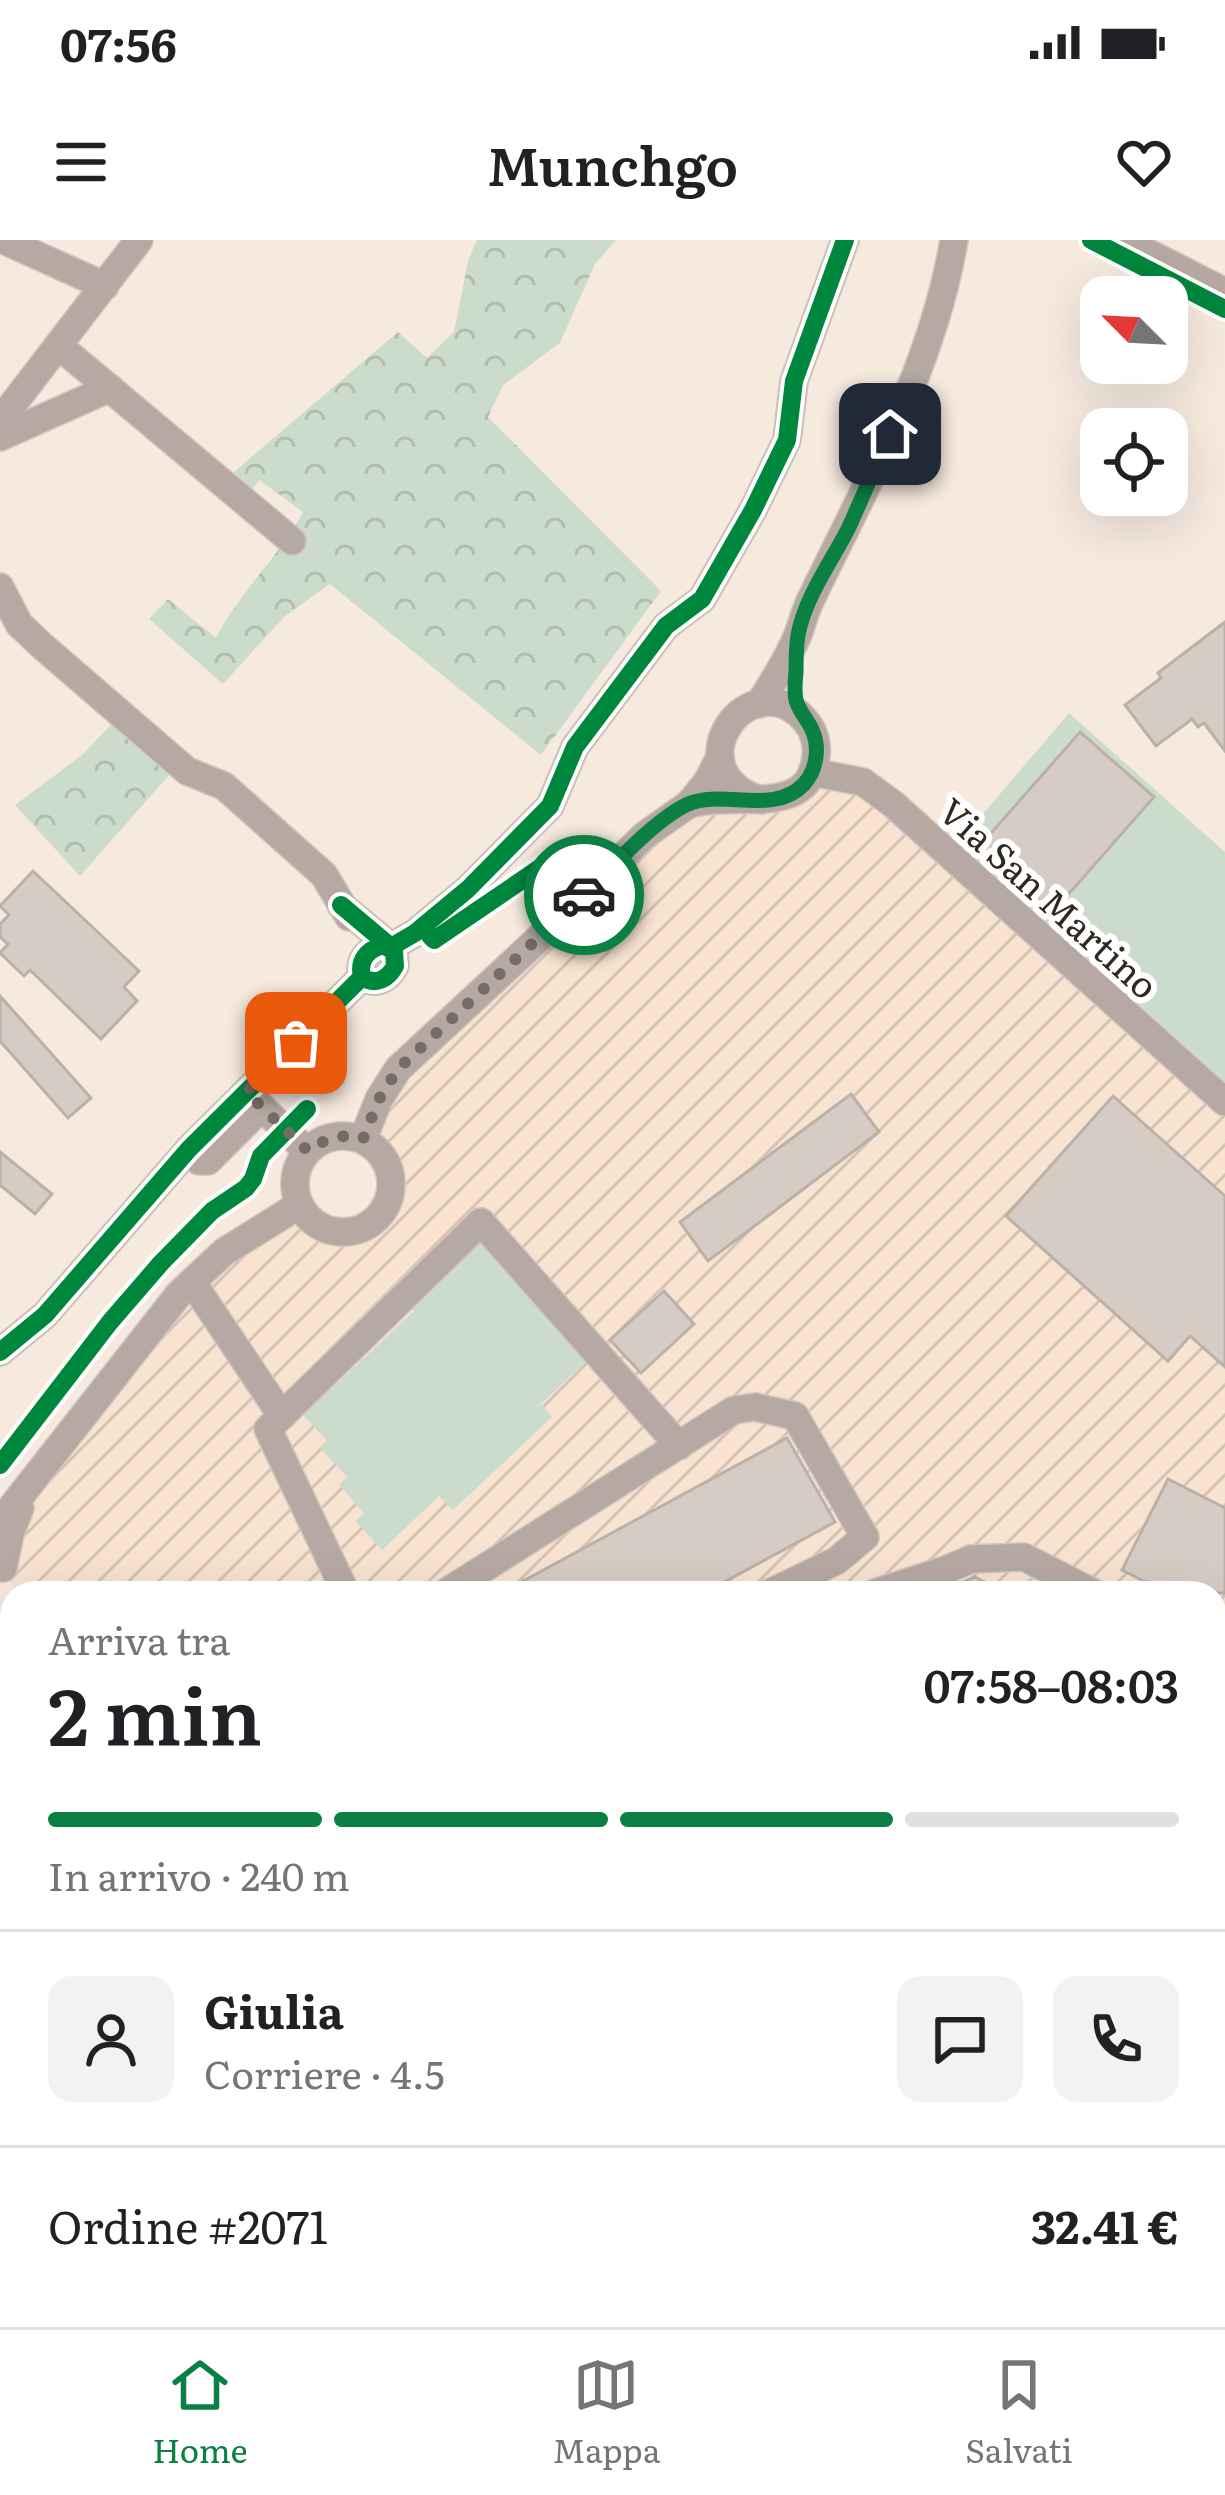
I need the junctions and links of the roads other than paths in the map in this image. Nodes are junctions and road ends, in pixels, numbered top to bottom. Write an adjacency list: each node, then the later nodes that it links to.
1 (3, 240): 6 (street)
2 (139, 240): 6 (street)
3 (845, 240): 22 (street)
4 (1132, 242): 7 (street)
5 (956, 247): 14 (street)
6 (105, 286): 8 (street)
7 (1225, 292)
8 (59, 346): 9 (street); 10 (street)
9 (110, 388): 11 (street); 12 (street)
10 (0, 421)
11 (0, 437)
12 (292, 541)
13 (0, 587): 21 (street)
14 (798, 634): 15 (street); 16 (street)
15 (759, 704): 16 (street); 17 (street)
16 (813, 731): 18 (street)
17 (720, 758): 19 (street); 20 (street)
18 (812, 772): 19 (street); 25 (street, Via San Martino)
19 (761, 800): 20 (street)
20 (689, 804): 26 (street)
21 (341, 904): 22 (street); 23 (street)
22 (391, 947): 23 (street)
23 (362, 971): 24 (street)
24 (254, 1099): 27 (street); 30 (street)
25 (1225, 1102)
26 (363, 1139): 27 (street); 28 (street)
27 (308, 1151): 28 (street)
28 (299, 1205): 29 (street)
29 (192, 1282): 31 (street); 33 (street)
30 (0, 1352)
31 (282, 1415): 32 (street); 36 (street)
32 (679, 1446): 37 (street); 38 (street)
33 (26, 1493): 34 (street); 35 (street)
34 (0, 1522)
35 (7, 1576)
36 (340, 1581)
37 (464, 1581)
38 (795, 1581)
39 (942, 1581): 40 (street)
40 (1071, 1581)

